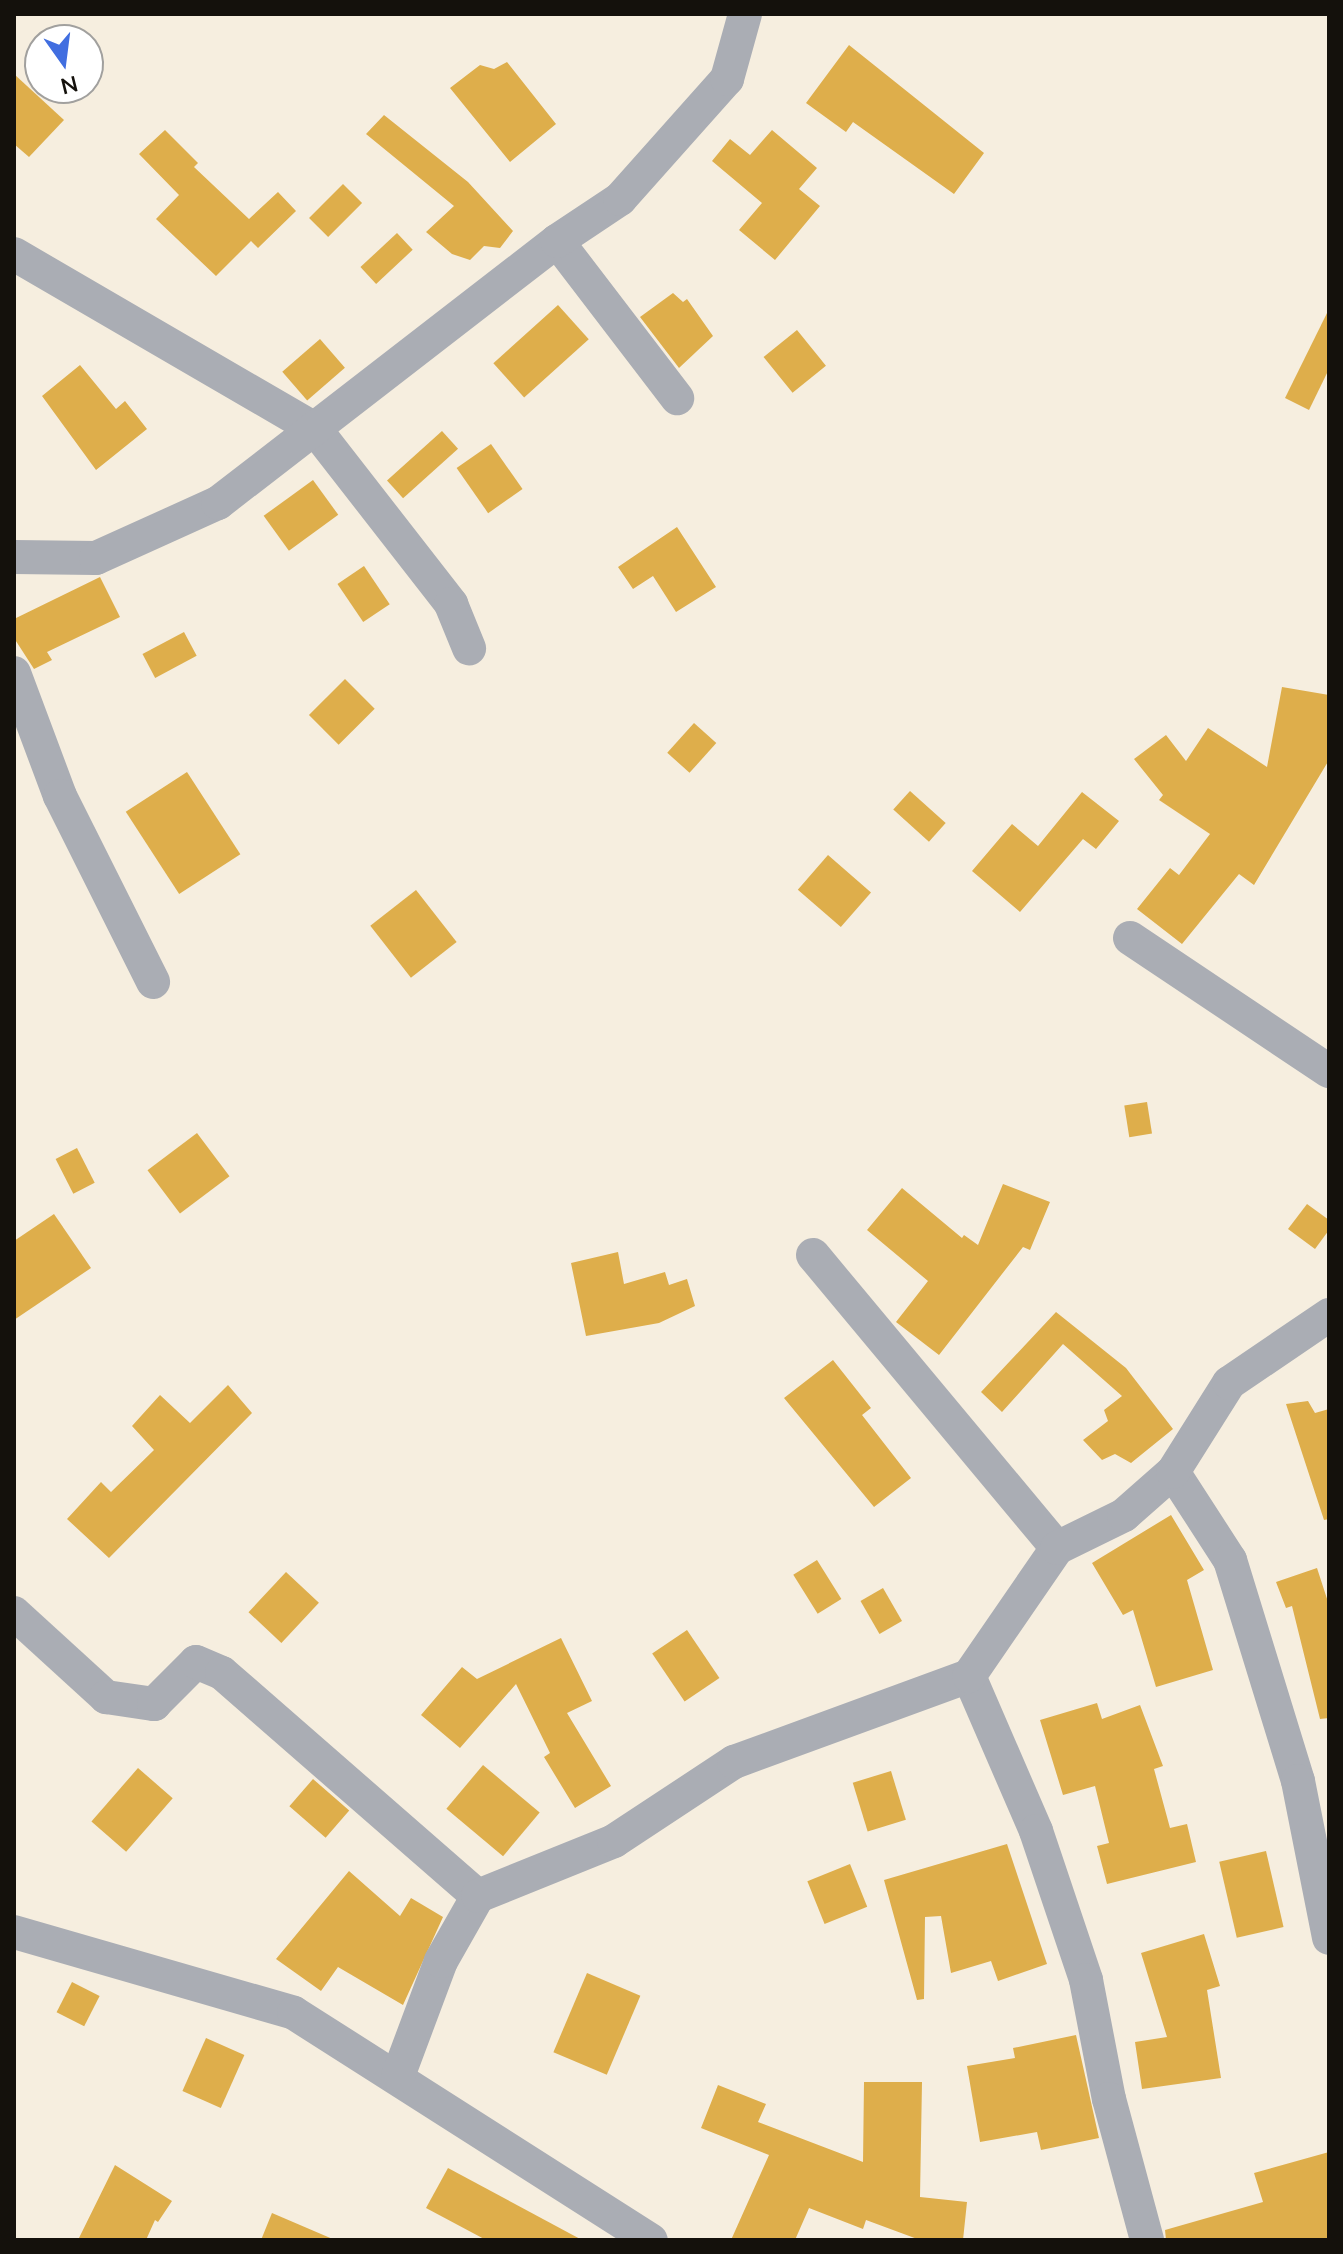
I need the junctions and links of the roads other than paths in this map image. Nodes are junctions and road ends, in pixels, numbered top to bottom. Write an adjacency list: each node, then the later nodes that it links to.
1 (745, 14): 2 (street)
2 (557, 241): 4 (street); 5 (street)
3 (14, 254): 5 (street)
4 (677, 398)
5 (315, 429): 6 (street); 7 (street)
6 (14, 557)
7 (469, 648)
8 (14, 673): 10 (street)
9 (1130, 938): 11 (street)
10 (153, 982)
11 (1329, 1071)
12 (813, 1255): 15 (street)
13 (1329, 1315): 14 (street)
14 (1173, 1472): 15 (street); 20 (street)
15 (1057, 1548): 17 (street)
16 (14, 1613): 18 (street)
17 (969, 1676): 18 (street); 23 (street)
18 (478, 1896): 21 (street)
19 (14, 1932): 21 (street)
20 (1329, 1938)
21 (398, 2076): 22 (street)
22 (651, 2240)
23 (1147, 2240)

